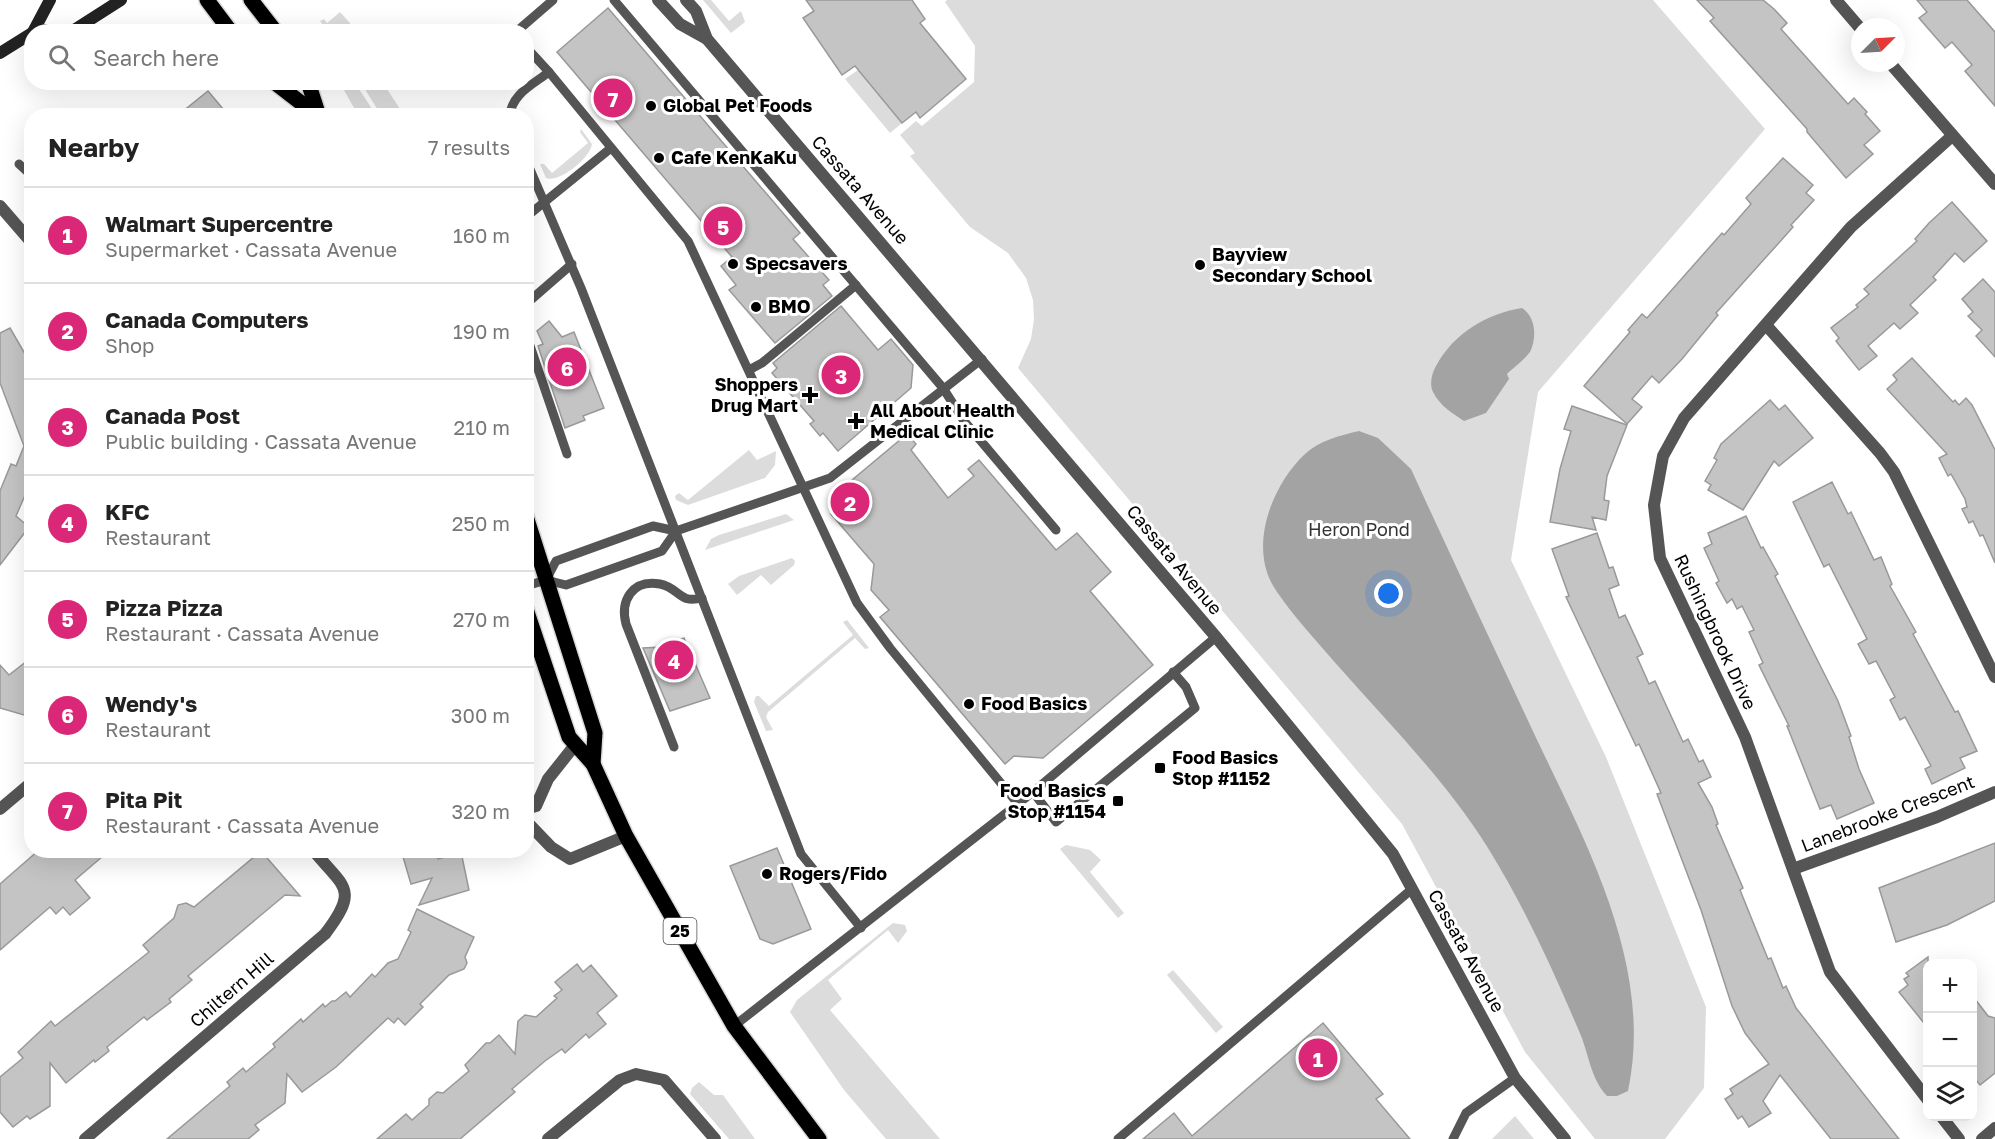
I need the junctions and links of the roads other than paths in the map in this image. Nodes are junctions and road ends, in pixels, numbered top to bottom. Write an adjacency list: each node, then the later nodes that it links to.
1 (50, 0): 11 (main road)
2 (121, 0): 12 (main road)
3 (207, 0): 13 (main road)
4 (251, 0): 14 (main road)
5 (553, 0): 15 (lane)
6 (614, 0): 40 (lane)
7 (658, 0): 17 (street, Cassata Avenue)
8 (686, 0): 17 (street, Cassata Avenue)
9 (1836, 0): 10 (street)
10 (1851, 18)
11 (37, 24)
12 (83, 24)
13 (225, 24)
14 (270, 24)
15 (525, 24)
16 (24, 37): 18 (main road)
17 (707, 39): 44 (street, Cassata Avenue)
18 (0, 53)
19 (534, 56): 20 (lane)
20 (549, 72): 22 (lane); 30 (lane)
21 (1898, 72): 29 (street)
22 (534, 84)
23 (284, 90): 26 (main road)
24 (310, 90): 27 (main road)
25 (526, 90): 28 (lane)
26 (308, 108)
27 (316, 108)
28 (510, 108)
29 (1952, 136): 34 (street); 42 (street, Rushingbrook Drive)
30 (611, 148): 35 (lane); 45 (lane)
31 (19, 164): 32 (lane)
32 (24, 169)
33 (534, 180): 35 (lane)
34 (1995, 184)
35 (543, 203): 37 (lane); 39 (lane)
36 (0, 206): 38 (street)
37 (534, 210)
38 (24, 234)
39 (572, 264): 41 (lane); 50 (lane)
40 (856, 285): 45 (lane); 46 (lane)
41 (534, 297)
42 (1766, 325): 58 (street); 71 (street, Rushingbrook Drive)
43 (534, 357): 47 (lane)
44 (982, 359): 46 (lane); 56 (street, Cassata Avenue)
45 (749, 370): 48 (lane)
46 (943, 388): 48 (lane); 49 (lane)
47 (567, 454)
48 (804, 488): 50 (lane); 65 (lane)
49 (1056, 530)
50 (675, 531): 52 (lane); 52 (lane); 54 (lane)
51 (534, 542): 52 (main road, 25)
52 (546, 580): 53 (lane); 61 (main road, 25)
53 (534, 584)
54 (702, 598): 60 (lane); 73 (lane)
55 (534, 633): 59 (main road, 25)
56 (1216, 637): 57 (lane); 72 (street, Cassata Avenue)
57 (1173, 672): 63 (lane); 63 (lane)
58 (1995, 677)
59 (575, 745): 61 (main road, 25); 66 (street)
60 (674, 747)
61 (593, 765): 69 (main road, 25)
62 (24, 789): 67 (street)
63 (1033, 792): 65 (lane)
64 (1995, 792): 71 (street, Lanebrooke Crescent)
65 (1018, 804): 73 (lane)
66 (534, 807)
67 (0, 809)
68 (534, 829): 69 (street)
69 (626, 836): 74 (main road, 25)
70 (321, 858): 79 (street, Chiltern Hill)
71 (1793, 869): 76 (street, Rushingbrook Drive)
72 (1412, 890): 75 (street, Cassata Avenue); 83 (lane)
73 (861, 928): 74 (lane)
74 (734, 1026): 82 (main road, 25)
75 (1515, 1078): 84 (lane); 85 (street, Cassata Avenue)
76 (1923, 1093)
77 (1945, 1121): 86 (street)
78 (1995, 1128): 87 (street)
79 (85, 1139)
80 (548, 1139): 81 (street)
81 (715, 1139)
82 (819, 1139)
83 (1118, 1139)
84 (1453, 1139)
85 (1565, 1139)
86 (1959, 1139)
87 (1982, 1139)

